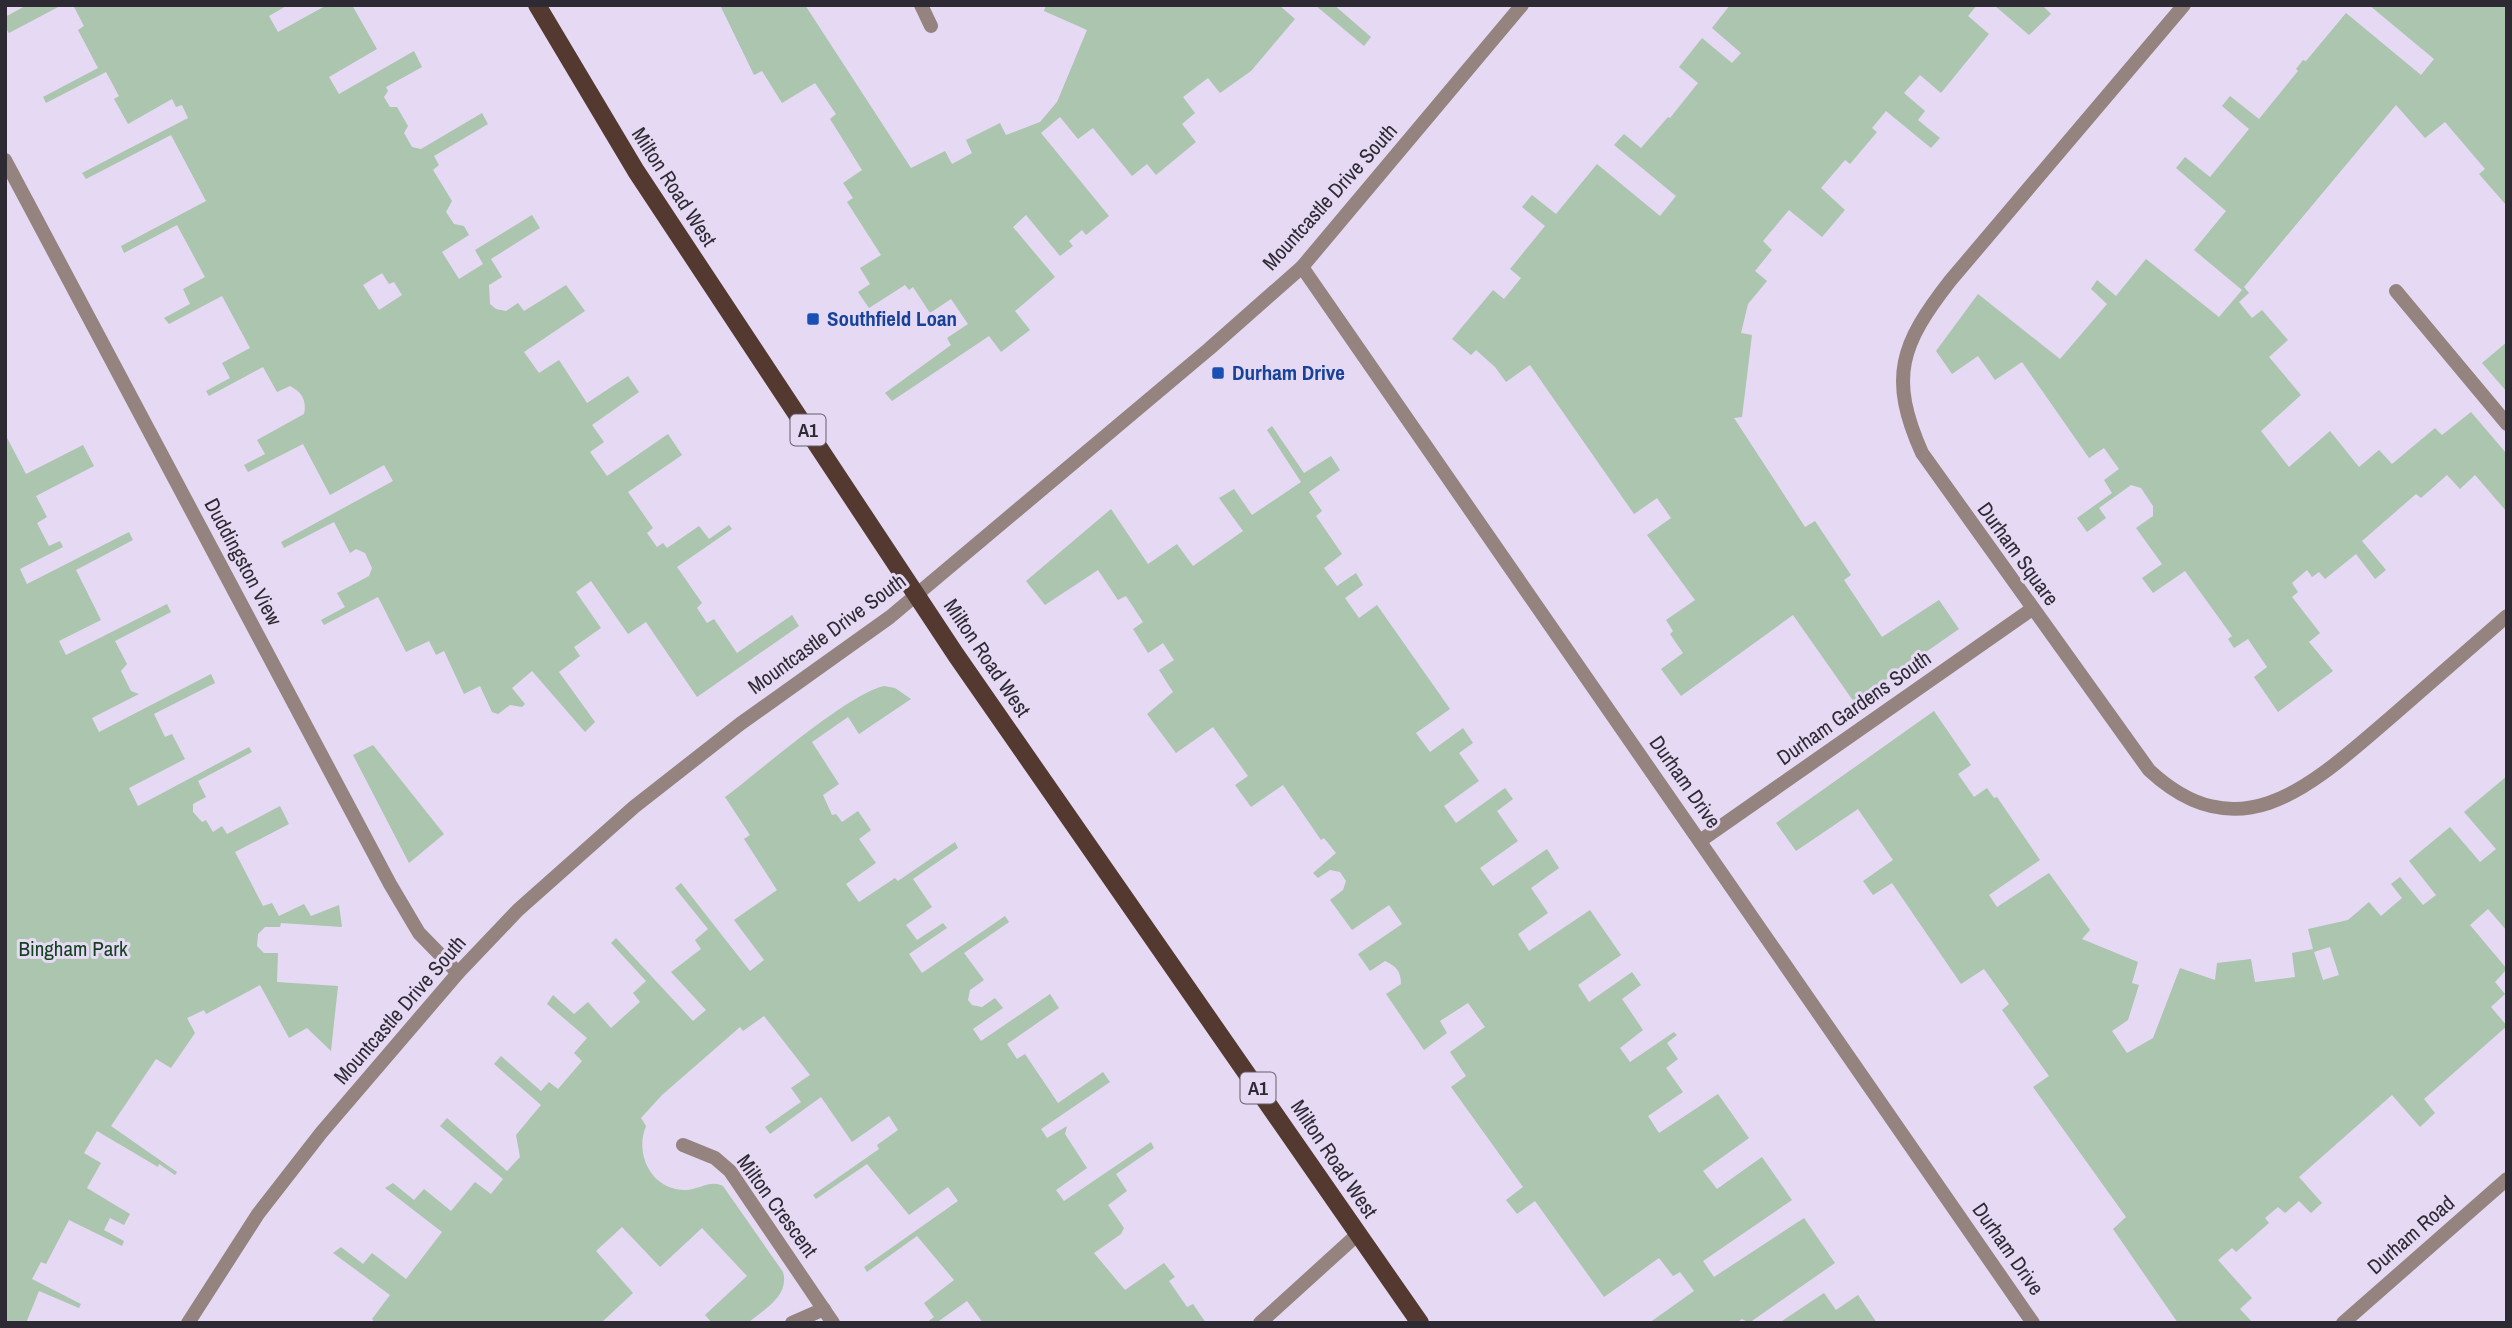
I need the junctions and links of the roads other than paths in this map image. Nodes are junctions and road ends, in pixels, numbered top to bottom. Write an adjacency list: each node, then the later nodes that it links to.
1 (537, 5): 10 (main road, Milton Road West / A1)
2 (921, 5): 5 (street)
3 (1522, 5): 7 (street, Mountcastle Drive South)
4 (2184, 5): 11 (street, Durham Square)
5 (931, 26)
6 (5, 160): 14 (street, Duddingston View)
7 (1302, 267): 10 (street, Mountcastle Drive South); 13 (street, Durham Drive)
8 (2396, 291): 9 (street)
9 (2507, 425)
10 (916, 595): 14 (street, Mountcastle Drive South); 17 (main road, Milton Road West / A1)
11 (2032, 609): 12 (street, Durham Square); 13 (street, Durham Gardens South)
12 (2507, 616)
13 (1700, 841): 24 (street, Durham Drive)
14 (458, 973): 19 (street, Mountcastle Drive South)
15 (682, 1145): 18 (street, Milton Crescent)
16 (2507, 1179): 25 (street, Durham Road)
17 (1358, 1234): 22 (street); 23 (main road, Milton Road West / A1)
18 (824, 1309): 20 (street); 21 (street, Milton Crescent)
19 (188, 1323)
20 (792, 1323)
21 (833, 1323)
22 (1260, 1323)
23 (1420, 1323)
24 (2034, 1323)
25 (2343, 1323)

